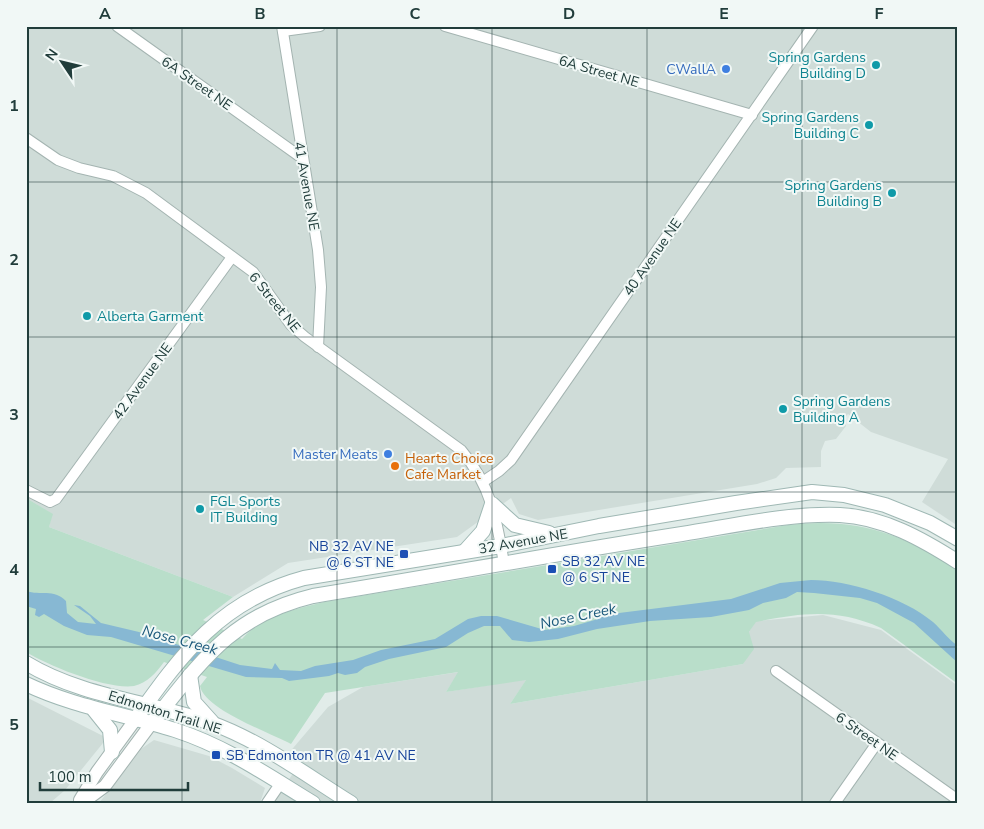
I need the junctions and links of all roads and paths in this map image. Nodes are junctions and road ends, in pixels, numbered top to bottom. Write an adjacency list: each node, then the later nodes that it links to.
1 (117, 26): 8 (street, 6A Street NE)
2 (320, 26): 5 (street)
3 (445, 26): 6 (street, 6A Street NE)
4 (814, 26): 6 (street, 40 Avenue NE)
5 (283, 29): 8 (street, 41 Avenue NE)
6 (752, 115): 11 (street, 40 Avenue NE)
7 (26, 138): 9 (street, 6 Street NE)
8 (302, 158): 10 (street, 41 Avenue NE)
9 (232, 257): 10 (street, 6 Street NE); 12 (street, 42 Avenue NE)
10 (318, 347): 11 (street, 6 Street NE)
11 (484, 481): 13 (street, 6 Street NE)
12 (26, 490)
13 (492, 504): 14 (main road); 16 (street, 6 Street NE); 17 (main road)
14 (560, 534): 15 (main road, 32 Avenue NE); 16 (main road, 32 Avenue NE)
15 (958, 539)
16 (501, 546): 17 (main road, 32 Avenue NE); 19 (street, 6 Street NE)
17 (465, 551): 24 (main road, 32 Avenue NE)
18 (958, 562): 19 (main road, 32 Avenue NE)
19 (504, 564): 22 (main road, 32 Avenue NE)
20 (26, 663): 24 (main road, Edmonton Trail NE)
21 (776, 671): 30 (street, 6 Street NE)
22 (190, 675): 25 (main road, 32 Avenue NE); 29 (main road)
23 (26, 684): 26 (main road, Edmonton Trail NE)
24 (147, 703): 25 (main road, Edmonton Trail NE); 27 (main road, 32 Avenue NE)
25 (164, 708): 28 (main road, 32 Avenue NE); 29 (main road, Edmonton Trail NE)
26 (94, 710): 27 (main road, Edmonton Trail NE); 31 (main road)
27 (135, 720): 28 (main road, Edmonton Trail NE); 31 (street)
28 (151, 724): 32 (main road, Edmonton Trail NE); 34 (street)
29 (213, 724): 37 (main road, Edmonton Trail NE)
30 (877, 743): 33 (street, 6 Street NE); 38 (street)
31 (112, 752): 34 (street)
32 (280, 784): 35 (street); 36 (main road, Edmonton Trail NE)
33 (958, 800)
34 (80, 803)
35 (267, 803)
36 (313, 803)
37 (351, 803)
38 (835, 803)

